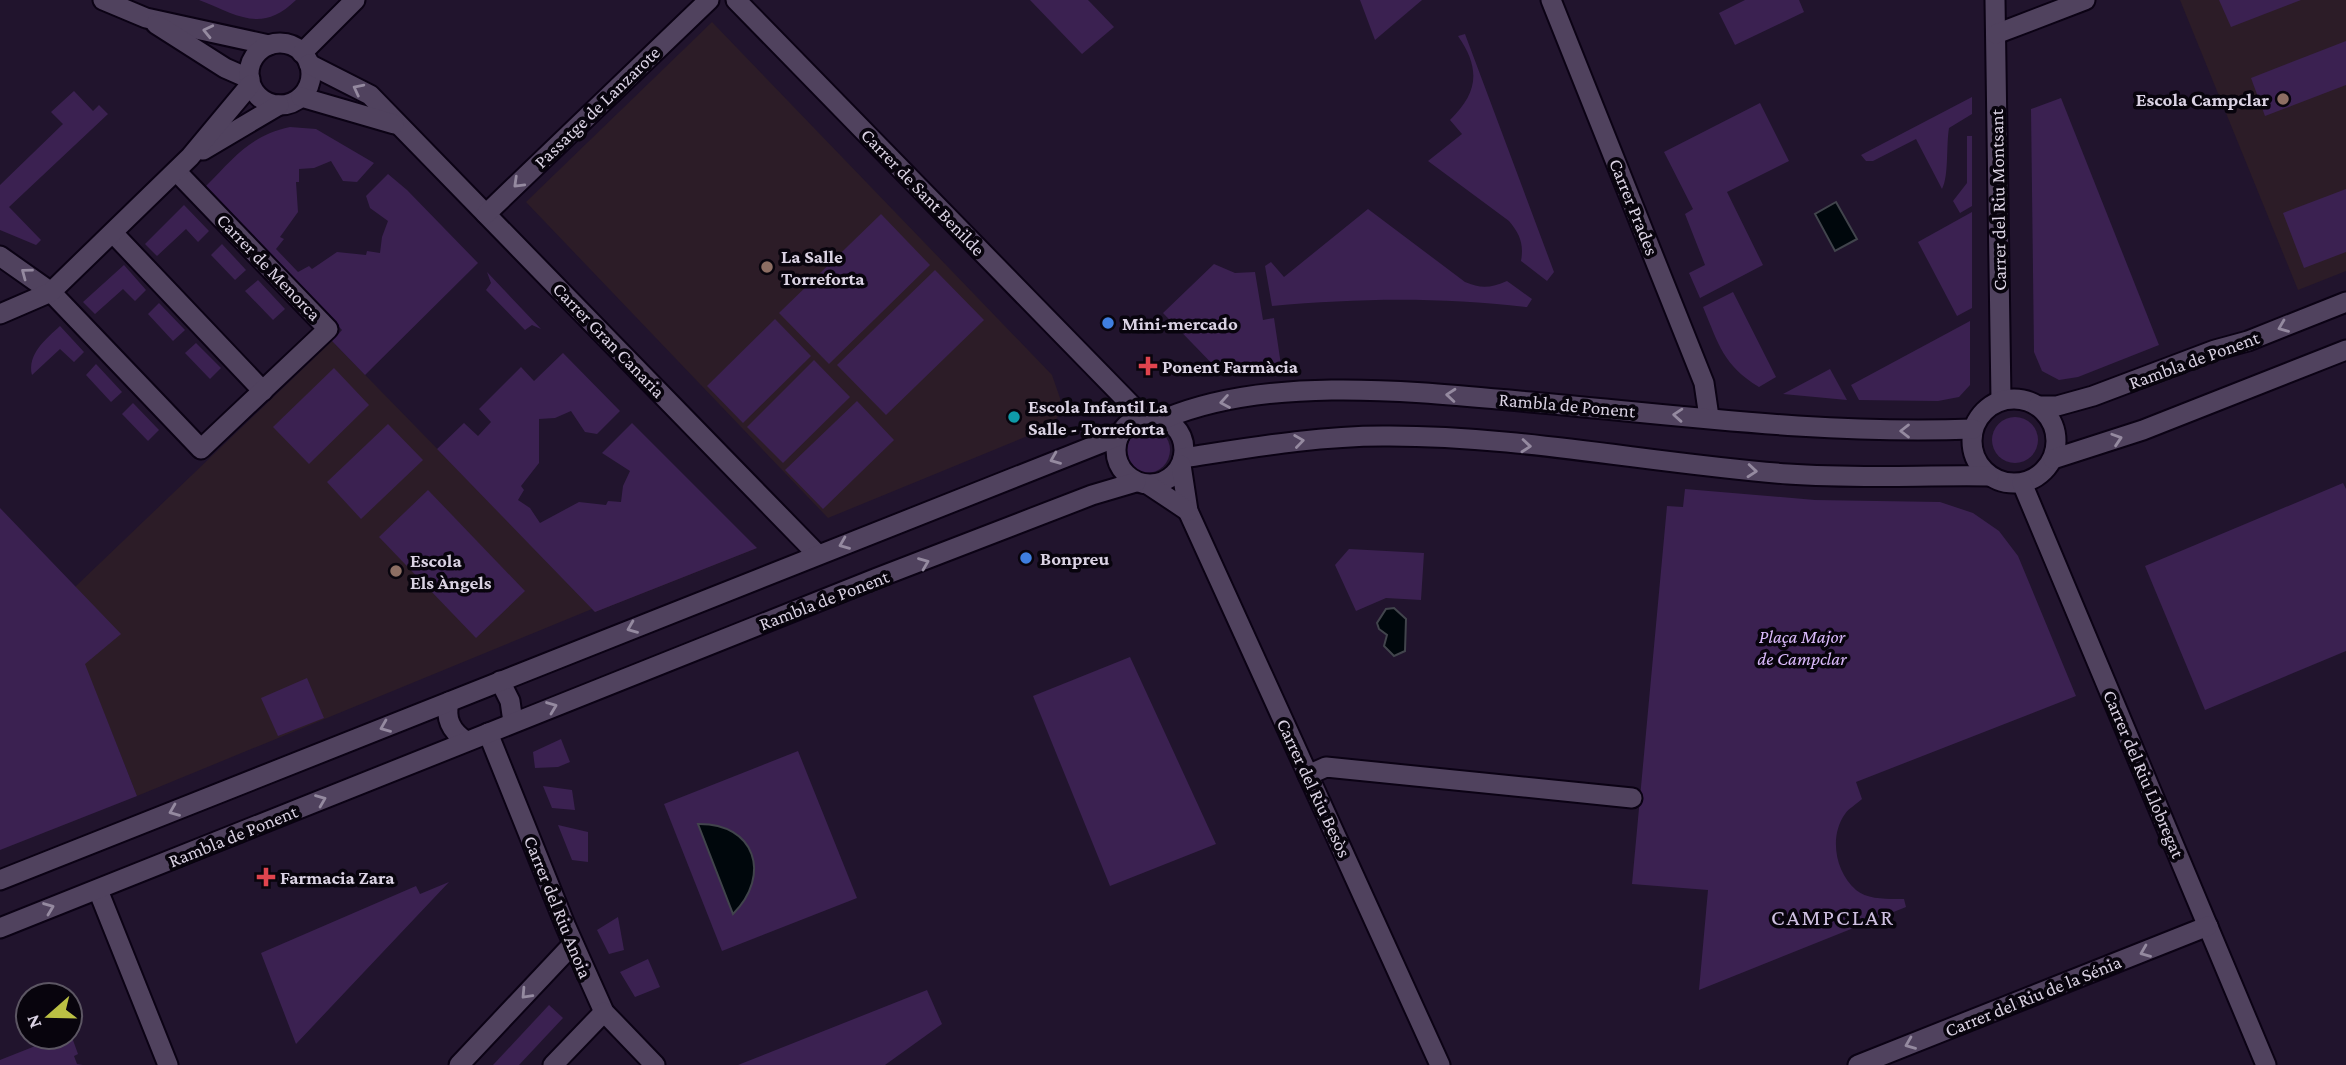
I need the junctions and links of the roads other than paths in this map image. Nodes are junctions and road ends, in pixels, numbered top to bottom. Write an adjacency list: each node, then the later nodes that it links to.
1 (103, 0): 8 (street)
2 (355, 0): 11 (street)
3 (709, 0): 17 (street, Passatge de Lanzarote, one-way to 17)
4 (736, 0): 29 (street, Carrer de Sant Benilde)
5 (1551, 0): 27 (street, Carrer Prades)
6 (1995, 0): 9 (street, Carrer del Riu Montsant)
7 (2085, 0): 9 (street)
8 (146, 18): 10 (street, one-way to 8); 12 (street)
9 (1996, 34): 25 (street, Carrer del Riu Montsant)
10 (269, 45): 11 (street); 12 (street)
11 (306, 58): 13 (street); 15 (street, Carrer Gran Canaria, one-way to 11)
12 (250, 82): 14 (street); 16 (street)
13 (301, 97): 14 (street); 15 (street, Carrer Gran Canaria)
14 (279, 106): 16 (street)
15 (400, 126): 17 (street, Carrer Gran Canaria)
16 (183, 164): 18 (street); 24 (street, Carrer de Menorca)
17 (486, 214): 37 (street, Carrer Gran Canaria)
18 (113, 233): 20 (street); 24 (street)
19 (0, 257): 20 (street, one-way to 19)
20 (51, 292): 22 (street); 24 (street, Carrer de Menorca)
21 (2346, 302): 26 (street, Rambla de Ponent, one-way to 26)
22 (0, 314)
23 (2346, 350): 31 (street, one-way to 23)
24 (263, 391)
25 (2001, 400): 26 (street); 30 (street)
26 (2038, 406): 31 (street)
27 (1709, 417): 28 (street, Rambla de Ponent, one-way to 28); 30 (street, Rambla de Ponent, one-way to 27)
28 (1164, 419): 29 (street); 32 (street)
29 (1129, 426): 34 (street); 37 (street, one-way to 37)
30 (1973, 429): 33 (street)
31 (2053, 459): 35 (street)
32 (1182, 462): 33 (street, one-way to 33); 34 (street); 36 (street, Carrer del Riu Besòs)
33 (1989, 476): 35 (street)
34 (1142, 483): 36 (street); 40 (street, Rambla de Ponent, one-way to 34)
35 (2022, 483): 47 (street, Carrer del Riu Llobregat)
36 (1188, 512): 43 (street, Carrer del Riu Besòs)
37 (817, 554): 38 (street, one-way to 38)
38 (500, 681): 39 (street); 40 (street)
39 (449, 702): 42 (street); 45 (street, one-way to 45)
40 (513, 722): 41 (street, Rambla de Ponent)
41 (488, 733): 42 (street, Rambla de Ponent); 49 (street, Carrer del Riu Anoia)
42 (466, 741): 46 (street, Rambla de Ponent, one-way to 42)
43 (1308, 775): 44 (street); 55 (street, Carrer del Riu Besòs)
44 (1632, 797)
45 (0, 880)
46 (99, 890): 48 (street, Rambla de Ponent, one-way to 46); 51 (street)
47 (2208, 926): 56 (street, Carrer del Riu de la Sénia, one-way to 56); 57 (street, Carrer del Riu Llobregat)
48 (0, 928)
49 (573, 944): 50 (street, Carrer del Riu Anoia); 52 (street, one-way to 52)
50 (604, 1012): 53 (street); 54 (street, Carrer del Riu Anoia)
51 (168, 1065)
52 (459, 1065)
53 (553, 1065)
54 (655, 1065)
55 (1440, 1065)
56 (1858, 1065)
57 (2266, 1065)

